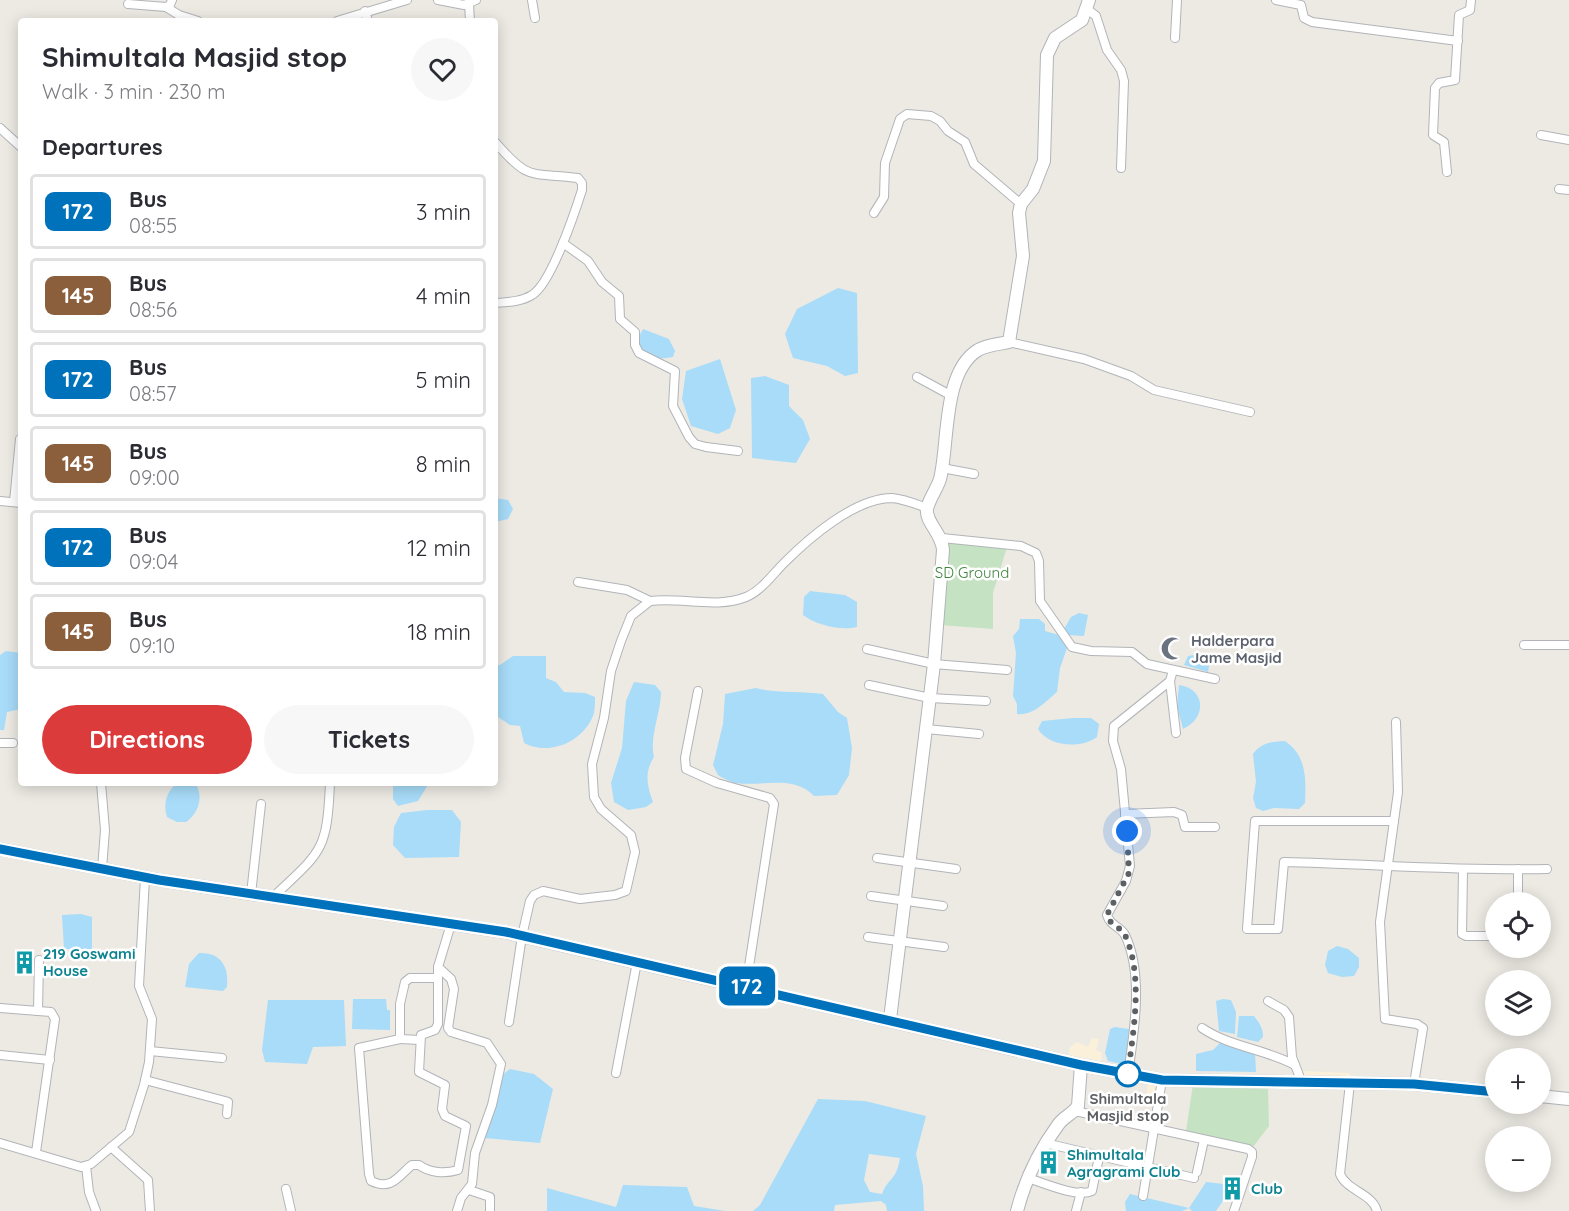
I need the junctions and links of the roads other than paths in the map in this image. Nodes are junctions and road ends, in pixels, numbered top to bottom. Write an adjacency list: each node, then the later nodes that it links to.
1 (361, 0): 13 (street)
2 (407, 0): 11 (street)
3 (438, 0): 8 (street)
4 (532, 0): 18 (street)
5 (1177, 0): 19 (street)
6 (1276, 0): 20 (street)
7 (1471, 0): 20 (street)
8 (472, 2): 17 (street)
9 (169, 3): 10 (street); 14 (street)
10 (128, 4)
11 (377, 4): 13 (street)
12 (1088, 5): 26 (street); 30 (main road)
13 (363, 11): 15 (street); 16 (street)
14 (188, 18)
15 (345, 18)
16 (366, 18)
17 (470, 18)
18 (535, 18)
19 (1175, 38)
20 (1458, 41): 27 (street)
21 (0, 128): 24 (street)
22 (1541, 135): 23 (street)
23 (1569, 140)
24 (18, 144)
25 (498, 145): 32 (street)
26 (1121, 168)
27 (1447, 172)
28 (1559, 189): 29 (street)
29 (1569, 190)
30 (1021, 204): 31 (street); 34 (main road)
31 (874, 213)
32 (563, 243): 33 (street); 38 (street)
33 (498, 303)
34 (1010, 342): 36 (main road); 37 (street)
35 (917, 376): 36 (street)
36 (952, 396): 39 (main road)
37 (1250, 412)
38 (738, 451)
39 (942, 468): 40 (street); 44 (main road)
40 (974, 474)
41 (18, 481): 43 (street)
42 (0, 501): 43 (street)
43 (17, 502)
44 (927, 508): 45 (main road); 47 (street)
45 (942, 538): 51 (main road); 53 (street)
46 (578, 582): 47 (street)
47 (650, 601): 89 (street)
48 (1524, 645): 49 (street)
49 (1569, 645)
50 (867, 649): 51 (street)
51 (934, 664): 52 (street); 58 (main road)
52 (1007, 670)
53 (1173, 670): 54 (street); 55 (street)
54 (1215, 679)
55 (1170, 681): 62 (street); 69 (street)
56 (869, 685): 58 (street)
57 (698, 691): 98 (street)
58 (930, 698): 59 (street); 61 (main road)
59 (986, 701)
60 (1396, 722): 70 (street)
61 (926, 729): 63 (street); 74 (main road)
62 (1176, 733)
63 (979, 734)
64 (0, 742): 65 (street)
65 (13, 743)
66 (101, 786): 76 (street)
67 (330, 786): 84 (street)
68 (261, 804): 83 (street)
69 (1125, 814): 71 (street); 114 (street)
70 (1394, 821): 75 (street); 75 (street)
71 (1215, 826)
72 (0, 849): 76 (main road)
73 (877, 858): 74 (street)
74 (910, 863): 77 (street); 86 (main road)
75 (1388, 865): 80 (street); 119 (street)
76 (102, 869): 81 (main road)
77 (956, 869)
78 (1518, 869): 79 (street); 80 (street); 82 (street)
79 (1547, 869)
80 (1463, 870): 90 (street)
81 (146, 878): 83 (main road); 107 (street)
82 (1518, 892)
83 (251, 894): 84 (main road)
84 (274, 896): 88 (main road)
85 (871, 896): 86 (street)
86 (904, 900): 87 (street); 92 (main road)
87 (943, 906)
88 (451, 924): 89 (main road); 96 (street)
89 (522, 936): 95 (main road); 103 (street)
90 (1485, 936)
91 (868, 937): 92 (street)
92 (899, 941): 93 (street); 102 (main road)
93 (944, 947)
94 (39, 960): 101 (street)
95 (637, 962): 98 (main road); 113 (street)
96 (438, 967): 97 (street); 136 (street)
97 (436, 978): 105 (street); 106 (street)
98 (746, 986): 102 (main road)
99 (1268, 1001): 112 (street)
100 (0, 1008): 101 (street)
101 (38, 1011): 110 (street)
102 (890, 1019): 111 (main road)
103 (509, 1022)
104 (1202, 1028): 112 (street)
105 (400, 1039): 106 (street); 106 (street)
106 (420, 1040)
107 (150, 1051): 109 (street); 115 (street)
108 (0, 1055): 110 (street)
109 (222, 1058)
110 (50, 1060): 130 (street)
111 (1081, 1065): 114 (main road); 123 (main road)
112 (1295, 1065): 117 (street)
113 (616, 1074)
114 (1128, 1074): 116 (main road)
115 (145, 1080): 124 (street); 129 (street)
116 (1162, 1080): 117 (main road); 125 (street)
117 (1302, 1083): 118 (main road)
118 (1350, 1083): 119 (main road); 147 (street)
119 (1414, 1084): 120 (main road)
120 (1485, 1091)
121 (1551, 1097): 122 (main road)
122 (1569, 1099)
123 (1075, 1111): 125 (street); 128 (main road)
124 (227, 1114)
125 (1154, 1130): 126 (street); 133 (street)
126 (1204, 1140): 133 (street); 146 (street)
127 (0, 1143): 130 (street)
128 (1045, 1143): 131 (street); 134 (main road)
129 (111, 1147): 132 (street); 140 (street)
130 (36, 1152): 132 (street)
131 (1099, 1157): 133 (street); 137 (street)
132 (86, 1166): 139 (street)
133 (1148, 1168): 138 (street)
134 (1028, 1178): 137 (street); 144 (main road)
135 (286, 1189): 141 (street)
136 (469, 1190): 142 (street); 143 (street)
137 (1081, 1192): 145 (street)
138 (1143, 1196)
139 (96, 1211)
140 (150, 1211)
141 (291, 1211)
142 (457, 1211)
143 (490, 1211)
144 (1017, 1211)
145 (1076, 1211)
146 (1234, 1211)
147 (1377, 1211)

